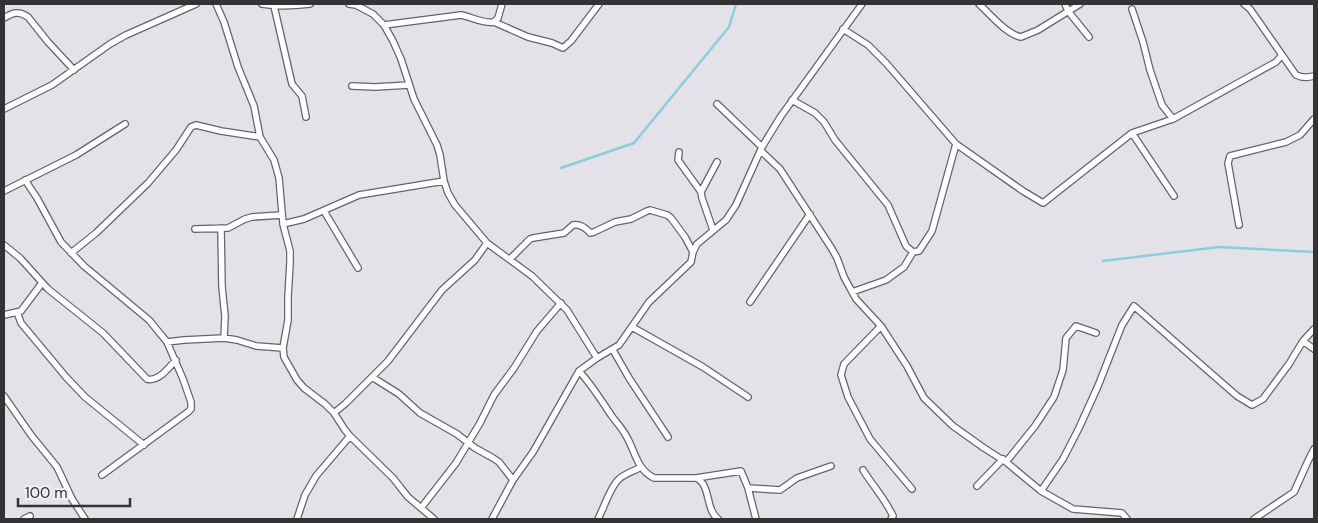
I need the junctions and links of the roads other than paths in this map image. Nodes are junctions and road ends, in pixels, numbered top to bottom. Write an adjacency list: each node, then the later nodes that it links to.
1 (196, 4): 23 (street)
2 (216, 4): 35 (street)
3 (262, 4): 13 (street)
4 (310, 4): 13 (street)
5 (348, 4): 14 (street)
6 (502, 4): 18 (street)
7 (599, 4): 18 (street)
8 (862, 4): 20 (street)
9 (979, 4): 16 (street)
10 (1065, 4): 16 (street)
11 (1080, 4): 16 (street)
12 (1244, 4): 22 (street)
13 (274, 6): 30 (street)
14 (364, 6): 19 (street)
15 (1132, 9): 31 (street)
16 (1068, 11): 21 (street)
17 (4, 18): 23 (street)
18 (494, 22): 19 (street)
19 (384, 25): 25 (street)
20 (843, 29): 27 (street); 36 (street)
21 (1089, 37)
22 (1282, 55): 24 (street); 31 (street)
23 (74, 70): 29 (street)
24 (1314, 76)
25 (409, 85): 26 (street); 41 (street)
26 (352, 86)
27 (792, 100): 37 (street); 56 (street)
28 (718, 104): 37 (street)
29 (4, 109)
30 (306, 117)
31 (1173, 119): 34 (street)
32 (1314, 120): 49 (street)
33 (125, 124): 40 (street)
34 (1132, 133): 36 (street); 44 (street)
35 (260, 137): 47 (street); 57 (street)
36 (956, 144): 56 (street)
37 (761, 149): 46 (street); 52 (street)
38 (679, 152): 43 (street)
39 (717, 162): 43 (street)
40 (25, 180): 42 (street); 57 (street)
41 (444, 181): 45 (street); 53 (street)
42 (4, 191)
43 (701, 192): 52 (street)
44 (1174, 196)
45 (324, 210): 48 (street); 59 (street)
46 (810, 214): 61 (street); 62 (street)
47 (282, 215): 48 (street); 50 (street)
48 (283, 224): 73 (street)
49 (1239, 225)
50 (221, 228): 51 (street); 70 (street)
51 (195, 229)
52 (713, 230): 55 (street)
53 (487, 242): 58 (street); 79 (street)
54 (4, 245): 60 (street)
55 (693, 252): 58 (street); 66 (street)
56 (913, 252): 61 (street)
57 (71, 253): 72 (street)
58 (510, 259): 63 (street)
59 (358, 268)
60 (42, 283): 64 (street); 77 (street)
61 (852, 292): 67 (street)
62 (750, 302)
63 (561, 303): 76 (street); 85 (street)
64 (17, 312): 65 (street); 86 (street)
65 (4, 315)
66 (632, 326): 75 (street); 81 (street)
67 (881, 326): 88 (street); 97 (street)
68 (1314, 328): 71 (street)
69 (1096, 332): 88 (street)
70 (224, 338): 72 (street); 73 (street)
71 (1303, 341): 74 (street); 98 (street)
72 (167, 342): 77 (street)
73 (282, 348): 82 (street)
74 (1314, 349)
75 (613, 350): 76 (street); 84 (street)
76 (597, 358): 78 (street)
77 (176, 360): 86 (street)
78 (580, 371): 90 (street); 94 (street)
79 (372, 377): 82 (street); 85 (street)
80 (4, 396): 100 (street)
81 (748, 397)
82 (334, 413): 83 (street)
83 (350, 436): 99 (street); 101 (street)
84 (668, 437)
85 (468, 443): 94 (street); 99 (street)
86 (144, 445): 92 (street)
87 (1314, 449): 109 (street)
88 (1005, 461): 95 (street); 98 (street)
89 (831, 466): 96 (street)
90 (641, 468): 93 (street); 104 (street)
91 (864, 470): 107 (street)
92 (102, 475)
93 (696, 478): 96 (street); 105 (street)
94 (513, 480): 103 (street)
95 (977, 486)
96 (748, 488): 106 (street)
97 (912, 489)
98 (1041, 491): 108 (street)
99 (420, 508): 102 (street)
100 (85, 519)
101 (297, 519)
102 (434, 519)
103 (492, 519)
104 (598, 519)
105 (718, 519)
106 (756, 519)
107 (891, 519)
108 (1127, 519)
109 (1254, 519)

